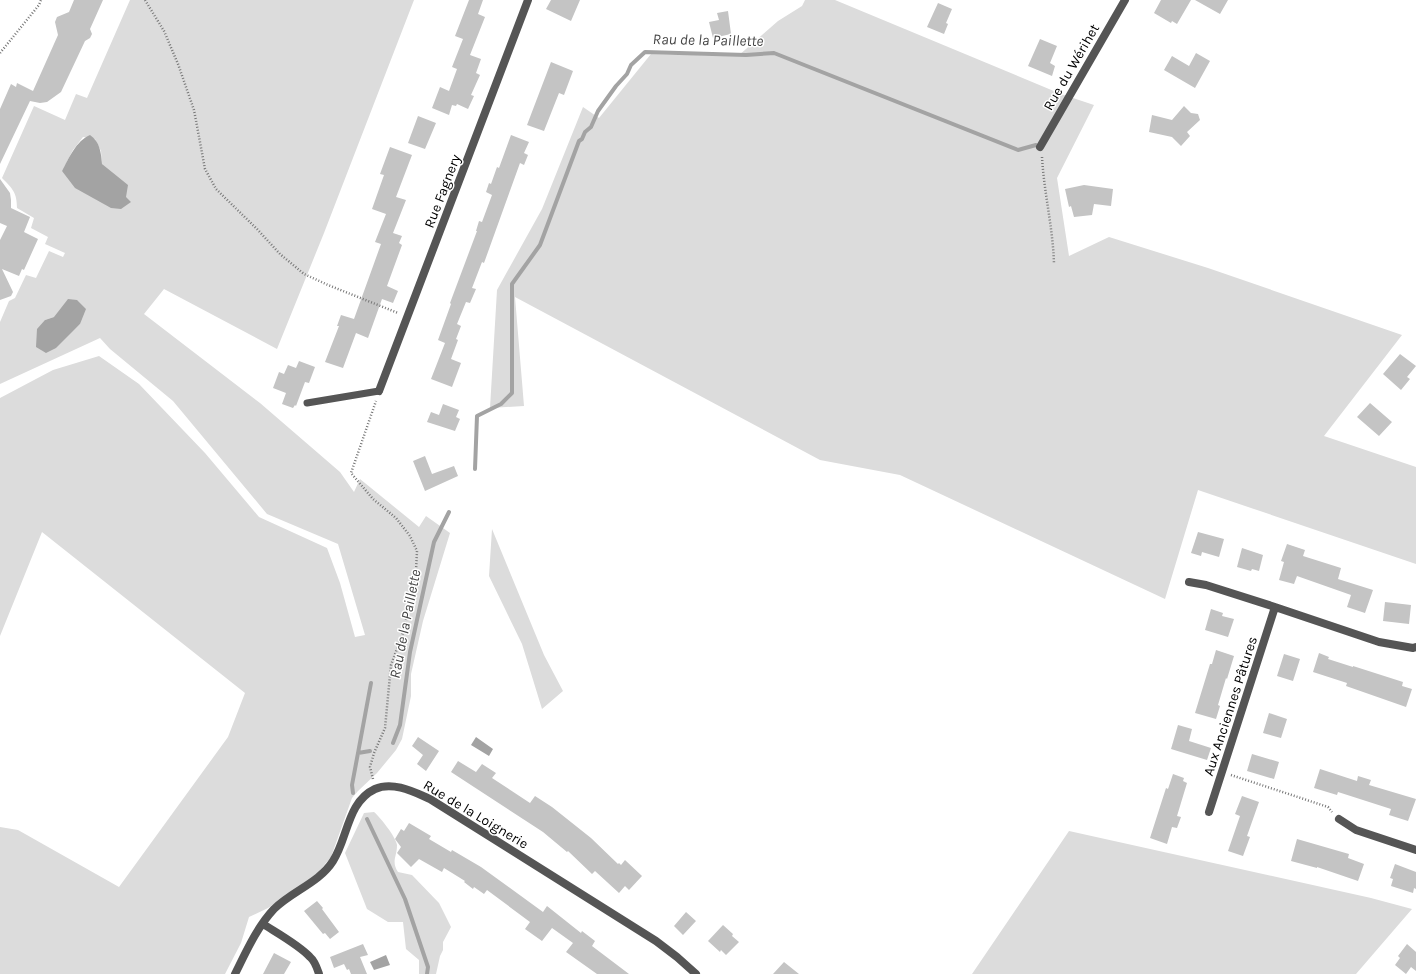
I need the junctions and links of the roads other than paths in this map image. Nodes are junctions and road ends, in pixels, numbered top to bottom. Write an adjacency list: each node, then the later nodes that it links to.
1 (528, 0): 4 (street, Rue Fagnery)
2 (1125, 0): 3 (street, Rue du Wérihet)
3 (1040, 147)
4 (379, 391): 5 (lane)
5 (307, 403)
6 (1189, 582): 7 (street)
7 (1276, 607): 8 (street); 9 (street, Aux Anciennes Pâtures)
8 (1416, 647)
9 (1209, 812)
10 (1339, 819): 11 (street)
11 (1416, 850)
12 (263, 924): 13 (street); 14 (street); 15 (street, Rue de la Loignerie)
13 (235, 974)
14 (319, 974)
15 (696, 974)

